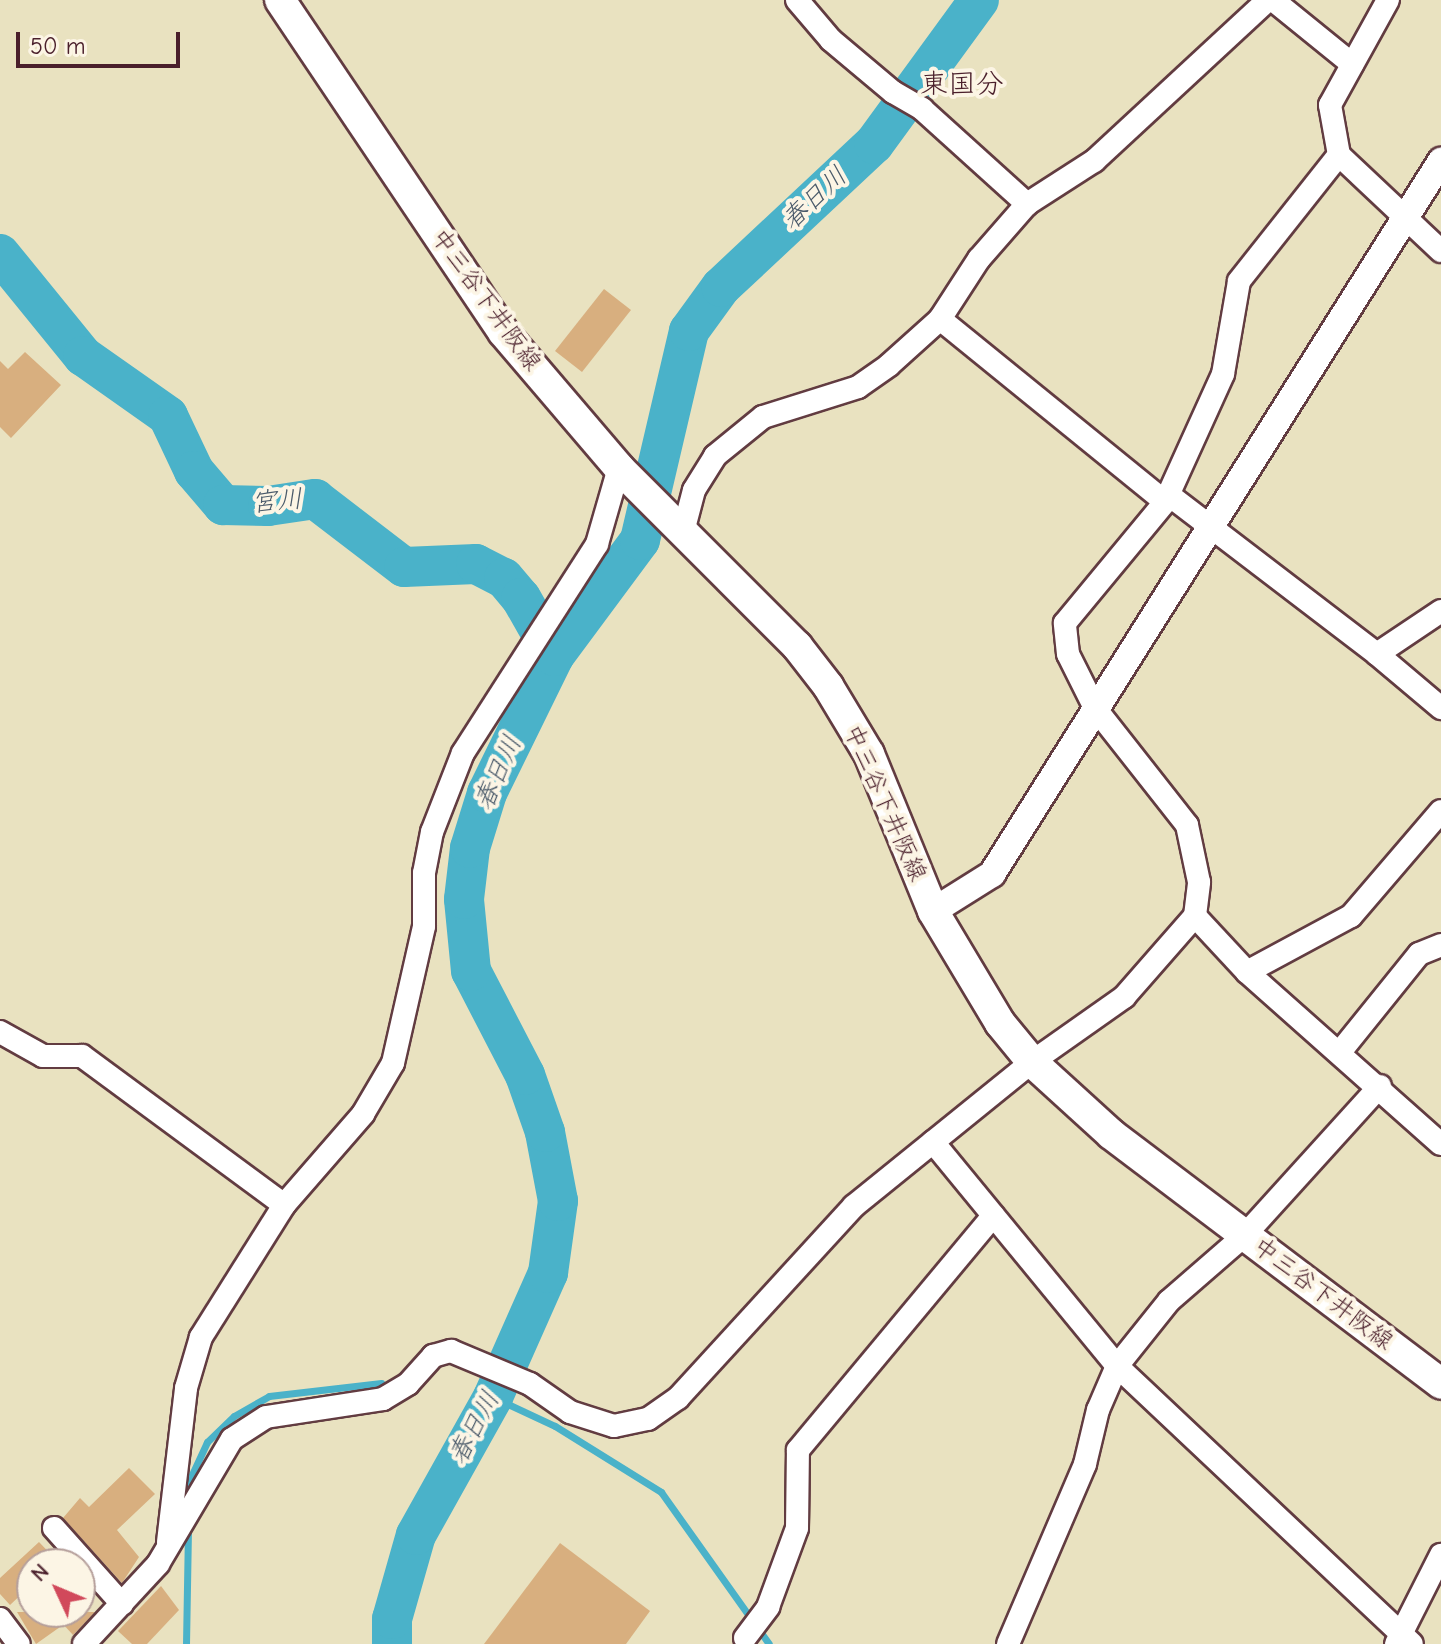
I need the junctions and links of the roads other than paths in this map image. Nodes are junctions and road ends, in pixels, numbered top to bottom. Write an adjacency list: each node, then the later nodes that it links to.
1 (280, 0): 12 (main road, 中三谷下井阪線)
2 (797, 0): 8 (street)
3 (1271, 0): 5 (street); 8 (street)
4 (1388, 0): 5 (street)
5 (1352, 64): 6 (street)
6 (1339, 155): 9 (street); 13 (street)
7 (1441, 161): 9 (street)
8 (1027, 204): 11 (street)
9 (1402, 219): 10 (street); 14 (street)
10 (1441, 251)
11 (940, 319): 13 (street); 15 (street)
12 (625, 474): 15 (main road, 中三谷下井阪線); 31 (street)
13 (1167, 498): 14 (street); 18 (street)
14 (1210, 526): 17 (street); 18 (street)
15 (681, 529): 21 (main road, 中三谷下井阪線)
16 (1441, 611): 17 (street)
17 (1377, 654): 19 (street)
18 (1095, 708): 21 (street); 22 (street)
19 (1441, 708)
20 (1441, 811): 24 (street)
21 (933, 911): 27 (main road, 中三谷下井阪線)
22 (1195, 916): 24 (street); 27 (street)
23 (1441, 945): 26 (street)
24 (1247, 972): 26 (street)
25 (0, 1032): 31 (street)
26 (1340, 1052): 28 (street)
27 (1032, 1062): 29 (street); 33 (main road, 中三谷下井阪線)
28 (1380, 1086): 30 (street); 33 (street)
29 (933, 1142): 32 (street); 37 (street)
30 (1441, 1144)
31 (284, 1205): 37 (street)
32 (993, 1216): 34 (street); 41 (street)
33 (1245, 1235): 34 (street); 35 (main road, 中三谷下井阪線)
34 (1117, 1366): 42 (street); 45 (street)
35 (1441, 1384)
36 (54, 1528): 39 (street)
37 (168, 1542): 39 (street)
38 (1441, 1555): 42 (street)
39 (122, 1604): 44 (street)
40 (0, 1619): 43 (street)
41 (745, 1638)
42 (1403, 1641)
43 (19, 1644)
44 (84, 1644)
45 (1008, 1644)

